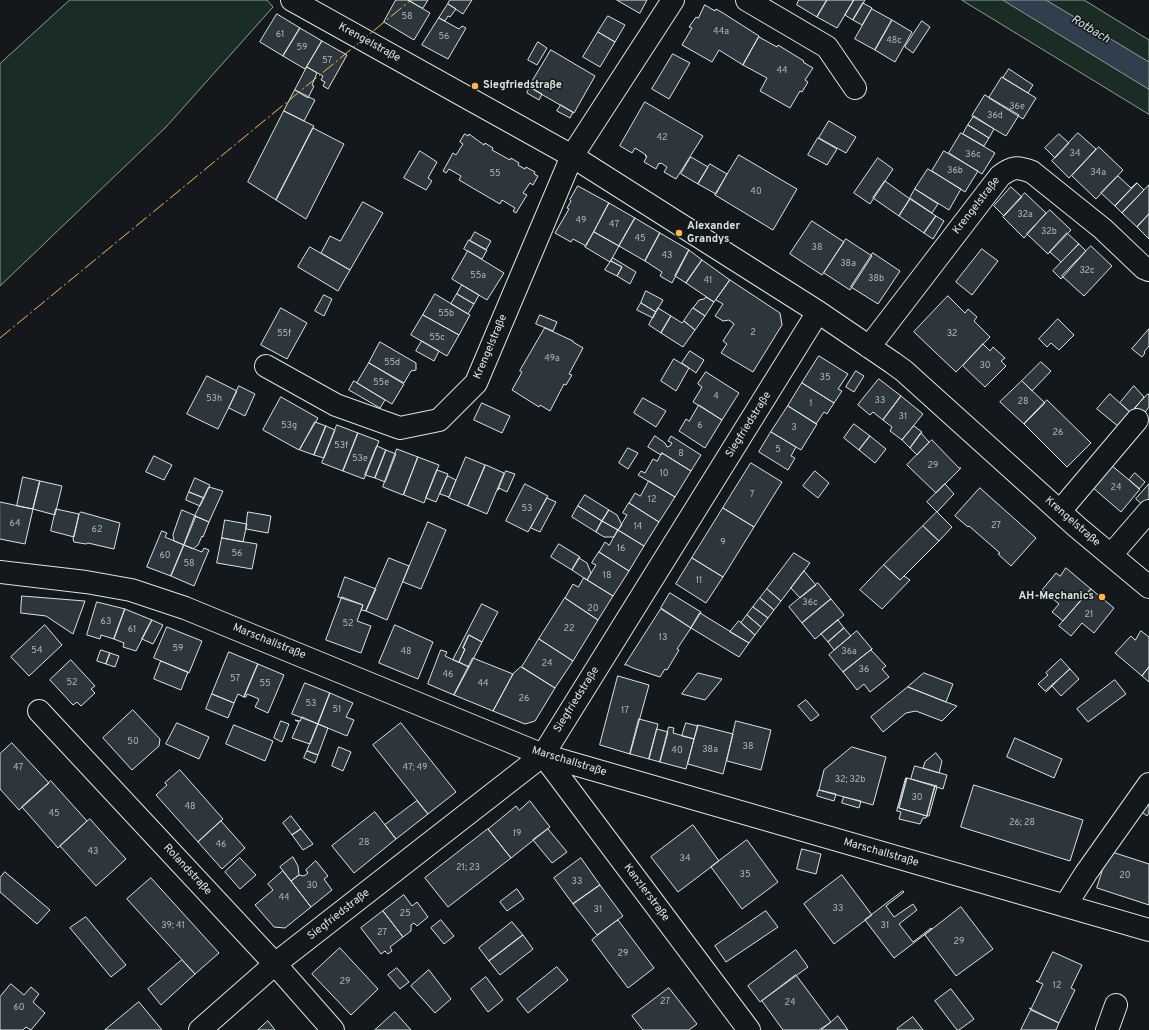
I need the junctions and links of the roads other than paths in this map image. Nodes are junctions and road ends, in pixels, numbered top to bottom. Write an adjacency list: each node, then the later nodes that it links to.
1 (292, 0): 5 (street, Krengelstraße)
2 (673, 0): 5 (street, Krengelstraße)
3 (747, 0): 4 (street)
4 (855, 88)
5 (572, 156): 7 (street, Krengelstraße); 9 (street, Krengelstraße)
6 (1149, 270): 8 (street, Krengelstraße)
7 (818, 312): 8 (street, Krengelstraße); 17 (street, Siegfriedstraße)
8 (869, 347): 11 (street, Krengelstraße)
9 (266, 366)
10 (1137, 420): 11 (street)
11 (1060, 511): 13 (street, Krengelstraße)
12 (1149, 511): 13 (street)
13 (1111, 555): 15 (street, Krengelstraße)
14 (0, 572): 17 (street, Marschallstraße)
15 (1149, 587)
16 (39, 711): 21 (street, Rolandstraße)
17 (543, 755): 19 (street, Marschallstraße); 21 (street, Siegfriedstraße); 25 (street, Kanzlerstraße)
18 (1149, 784): 19 (street)
19 (1066, 906): 20 (street, Marschallstraße)
20 (1149, 930)
21 (275, 964): 23 (street, Siegfriedstraße); 24 (street, Rolandstraße)
22 (1116, 1005): 26 (street)
23 (200, 1030)
24 (333, 1030)
25 (749, 1030)
26 (1107, 1030)

